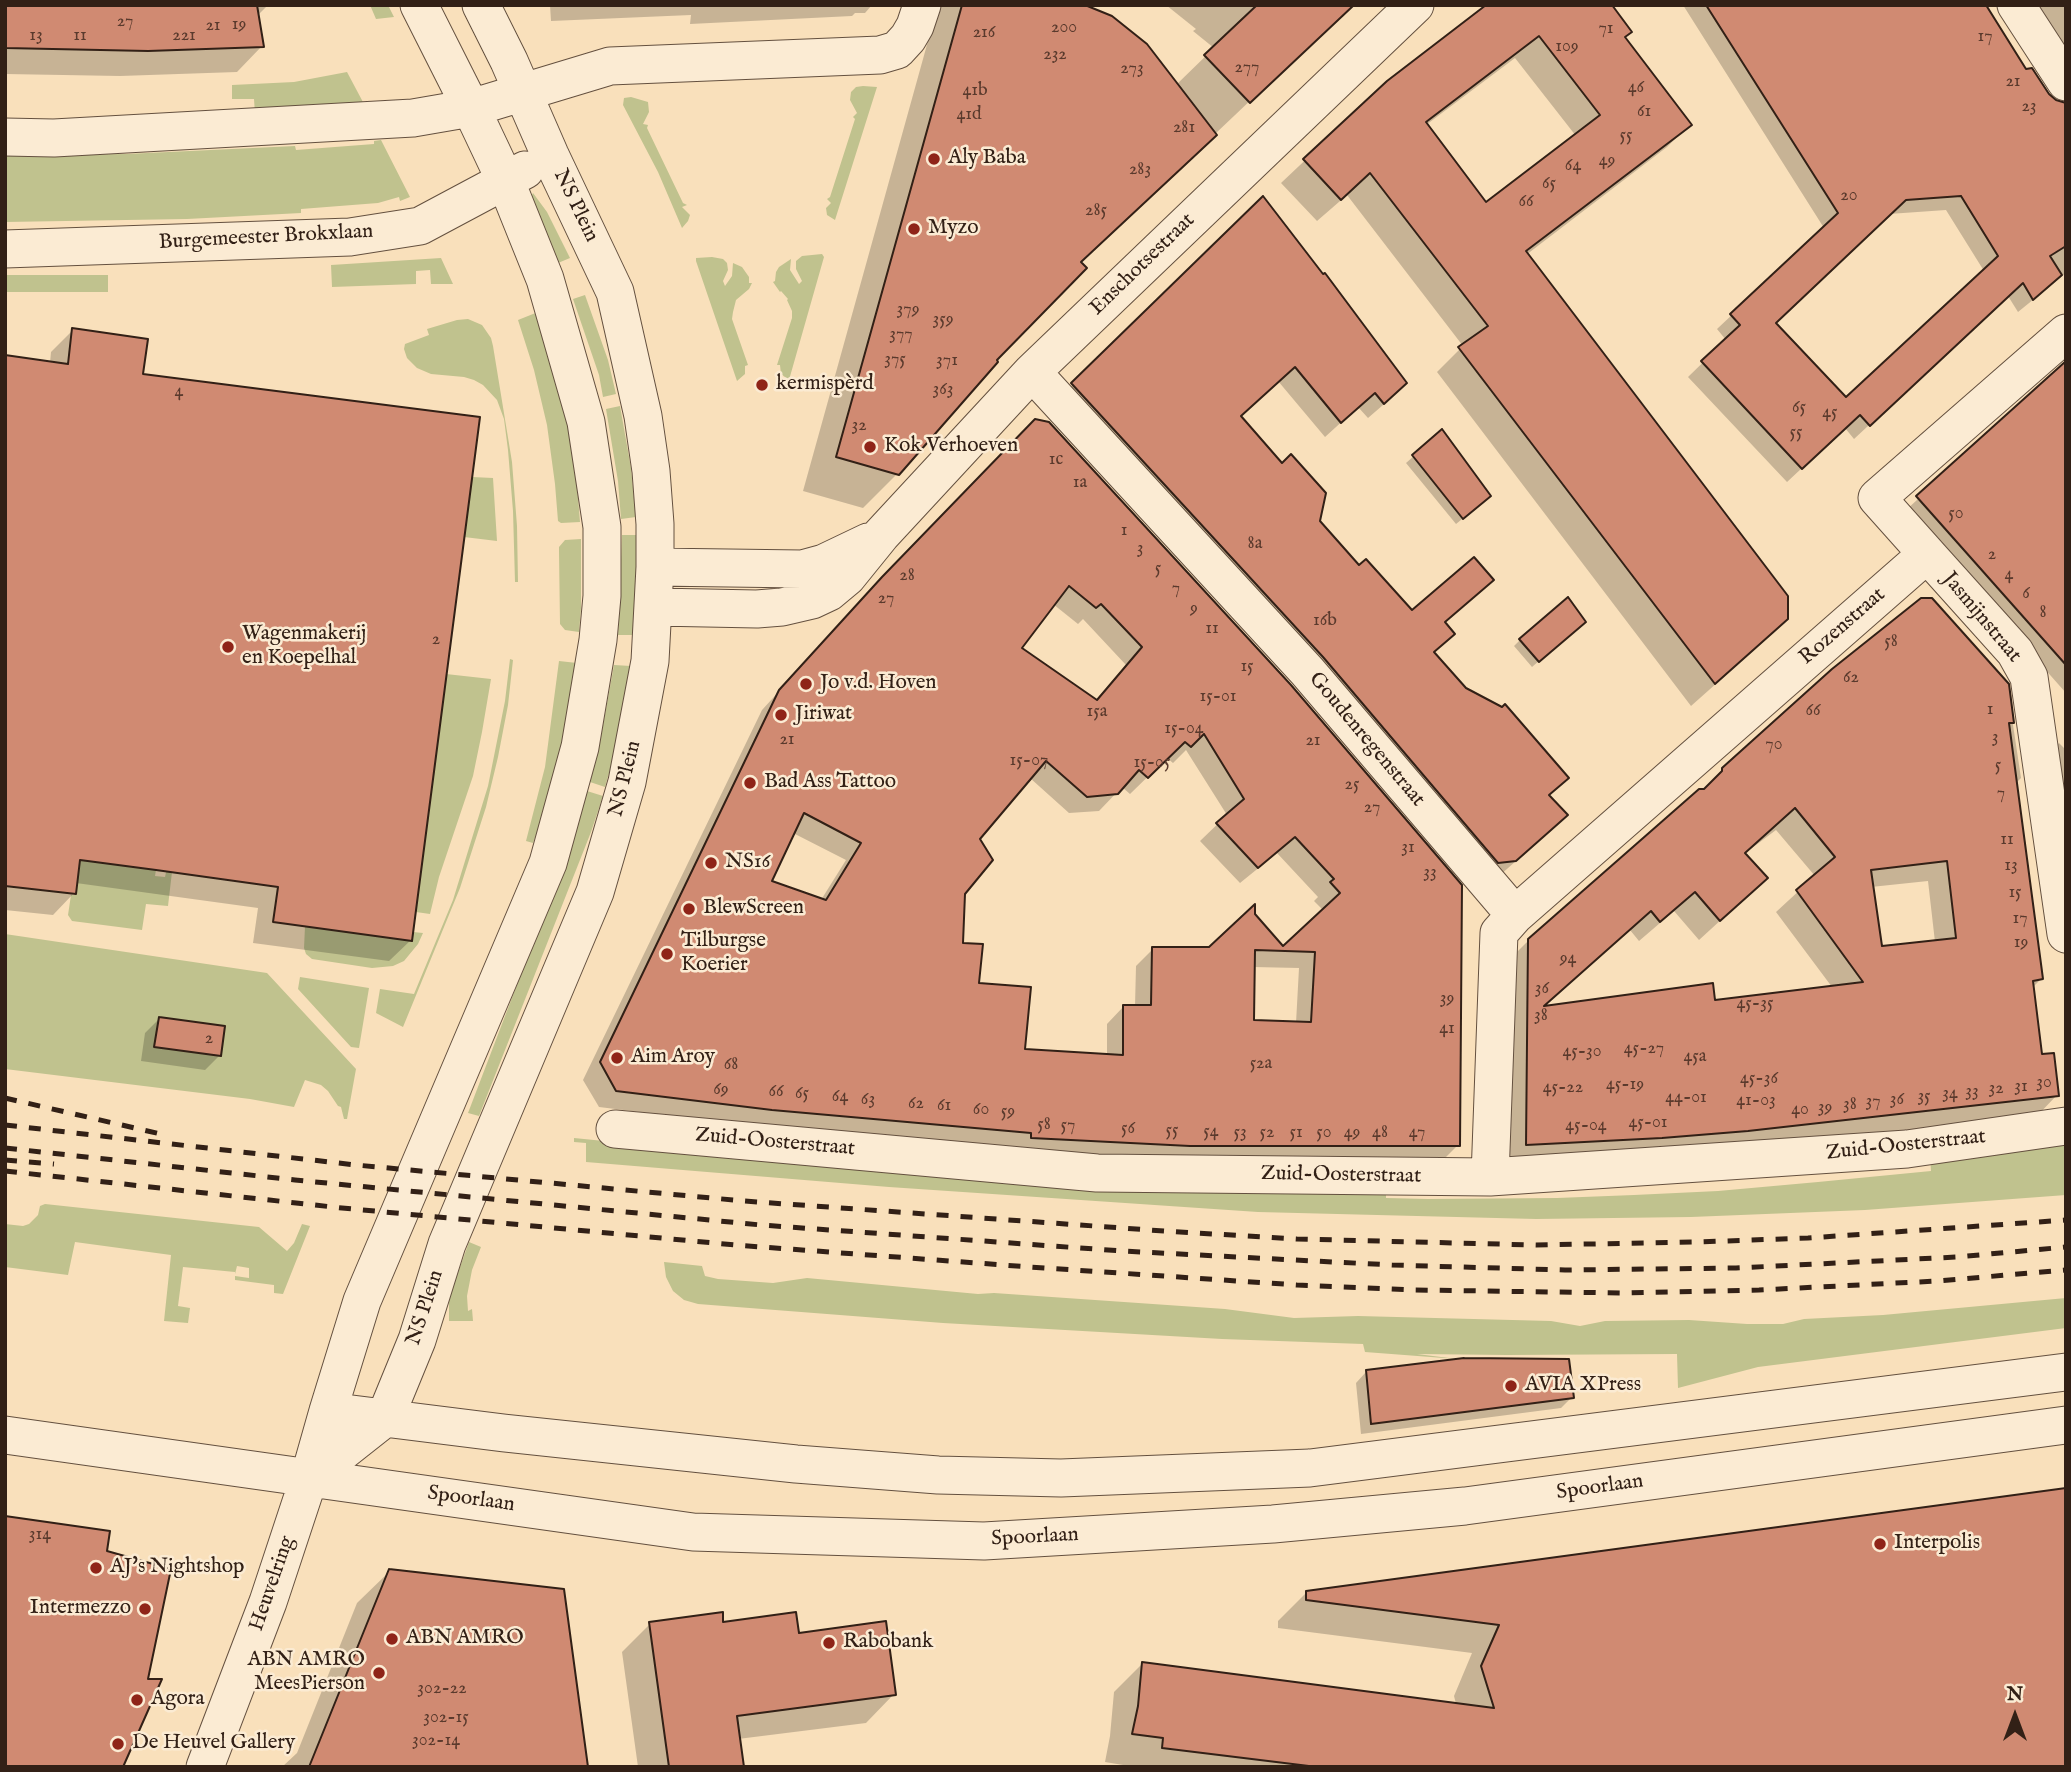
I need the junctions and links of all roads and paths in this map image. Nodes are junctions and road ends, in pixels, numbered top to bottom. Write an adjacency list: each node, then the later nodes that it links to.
1 (419, 5): 8 (street)
2 (481, 5): 7 (street, NS Plein)
3 (922, 5): 7 (street)
4 (1415, 5): 14 (street, Enschotsestraat)
5 (2016, 5): 6 (street)
6 (2066, 82)
7 (523, 93): 8 (street); 10 (street, NS Plein)
8 (471, 108): 9 (street); 11 (street)
9 (5, 137)
10 (550, 155): 11 (street, Burgemeester Brokxlaan); 17 (street, NS Plein)
11 (506, 182): 12 (street, Burgemeester Brokxlaan); 26 (street)
12 (5, 249)
13 (2066, 333): 16 (street)
14 (1032, 372): 15 (street, Enschotsestraat); 19 (street, Goudenregenstraat)
15 (881, 535): 17 (street, Enschotsestraat); 18 (street, Enschotsestraat)
16 (1927, 554): 19 (street, Rozenstraat); 20 (street, Jasmijnstraat)
17 (655, 567): 18 (street, NS Plein)
18 (654, 607): 27 (street, NS Plein)
19 (1515, 915): 23 (street)
20 (2066, 934)
21 (2066, 1126): 23 (street, Zuid-Oosterstraat)
22 (615, 1129): 23 (street, Zuid-Oosterstraat)
23 (1490, 1177)
24 (2066, 1372): 25 (street)
25 (1954, 1386): 27 (street); 30 (street)
26 (328, 1410): 27 (street); 31 (street)
27 (384, 1418): 31 (street, NS Plein)
28 (2066, 1424): 30 (street, Spoorlaan)
29 (5, 1435): 31 (street, Spoorlaan)
30 (1962, 1440): 31 (street, Spoorlaan)
31 (309, 1478): 32 (street, Heuvelring)
32 (205, 1767)

